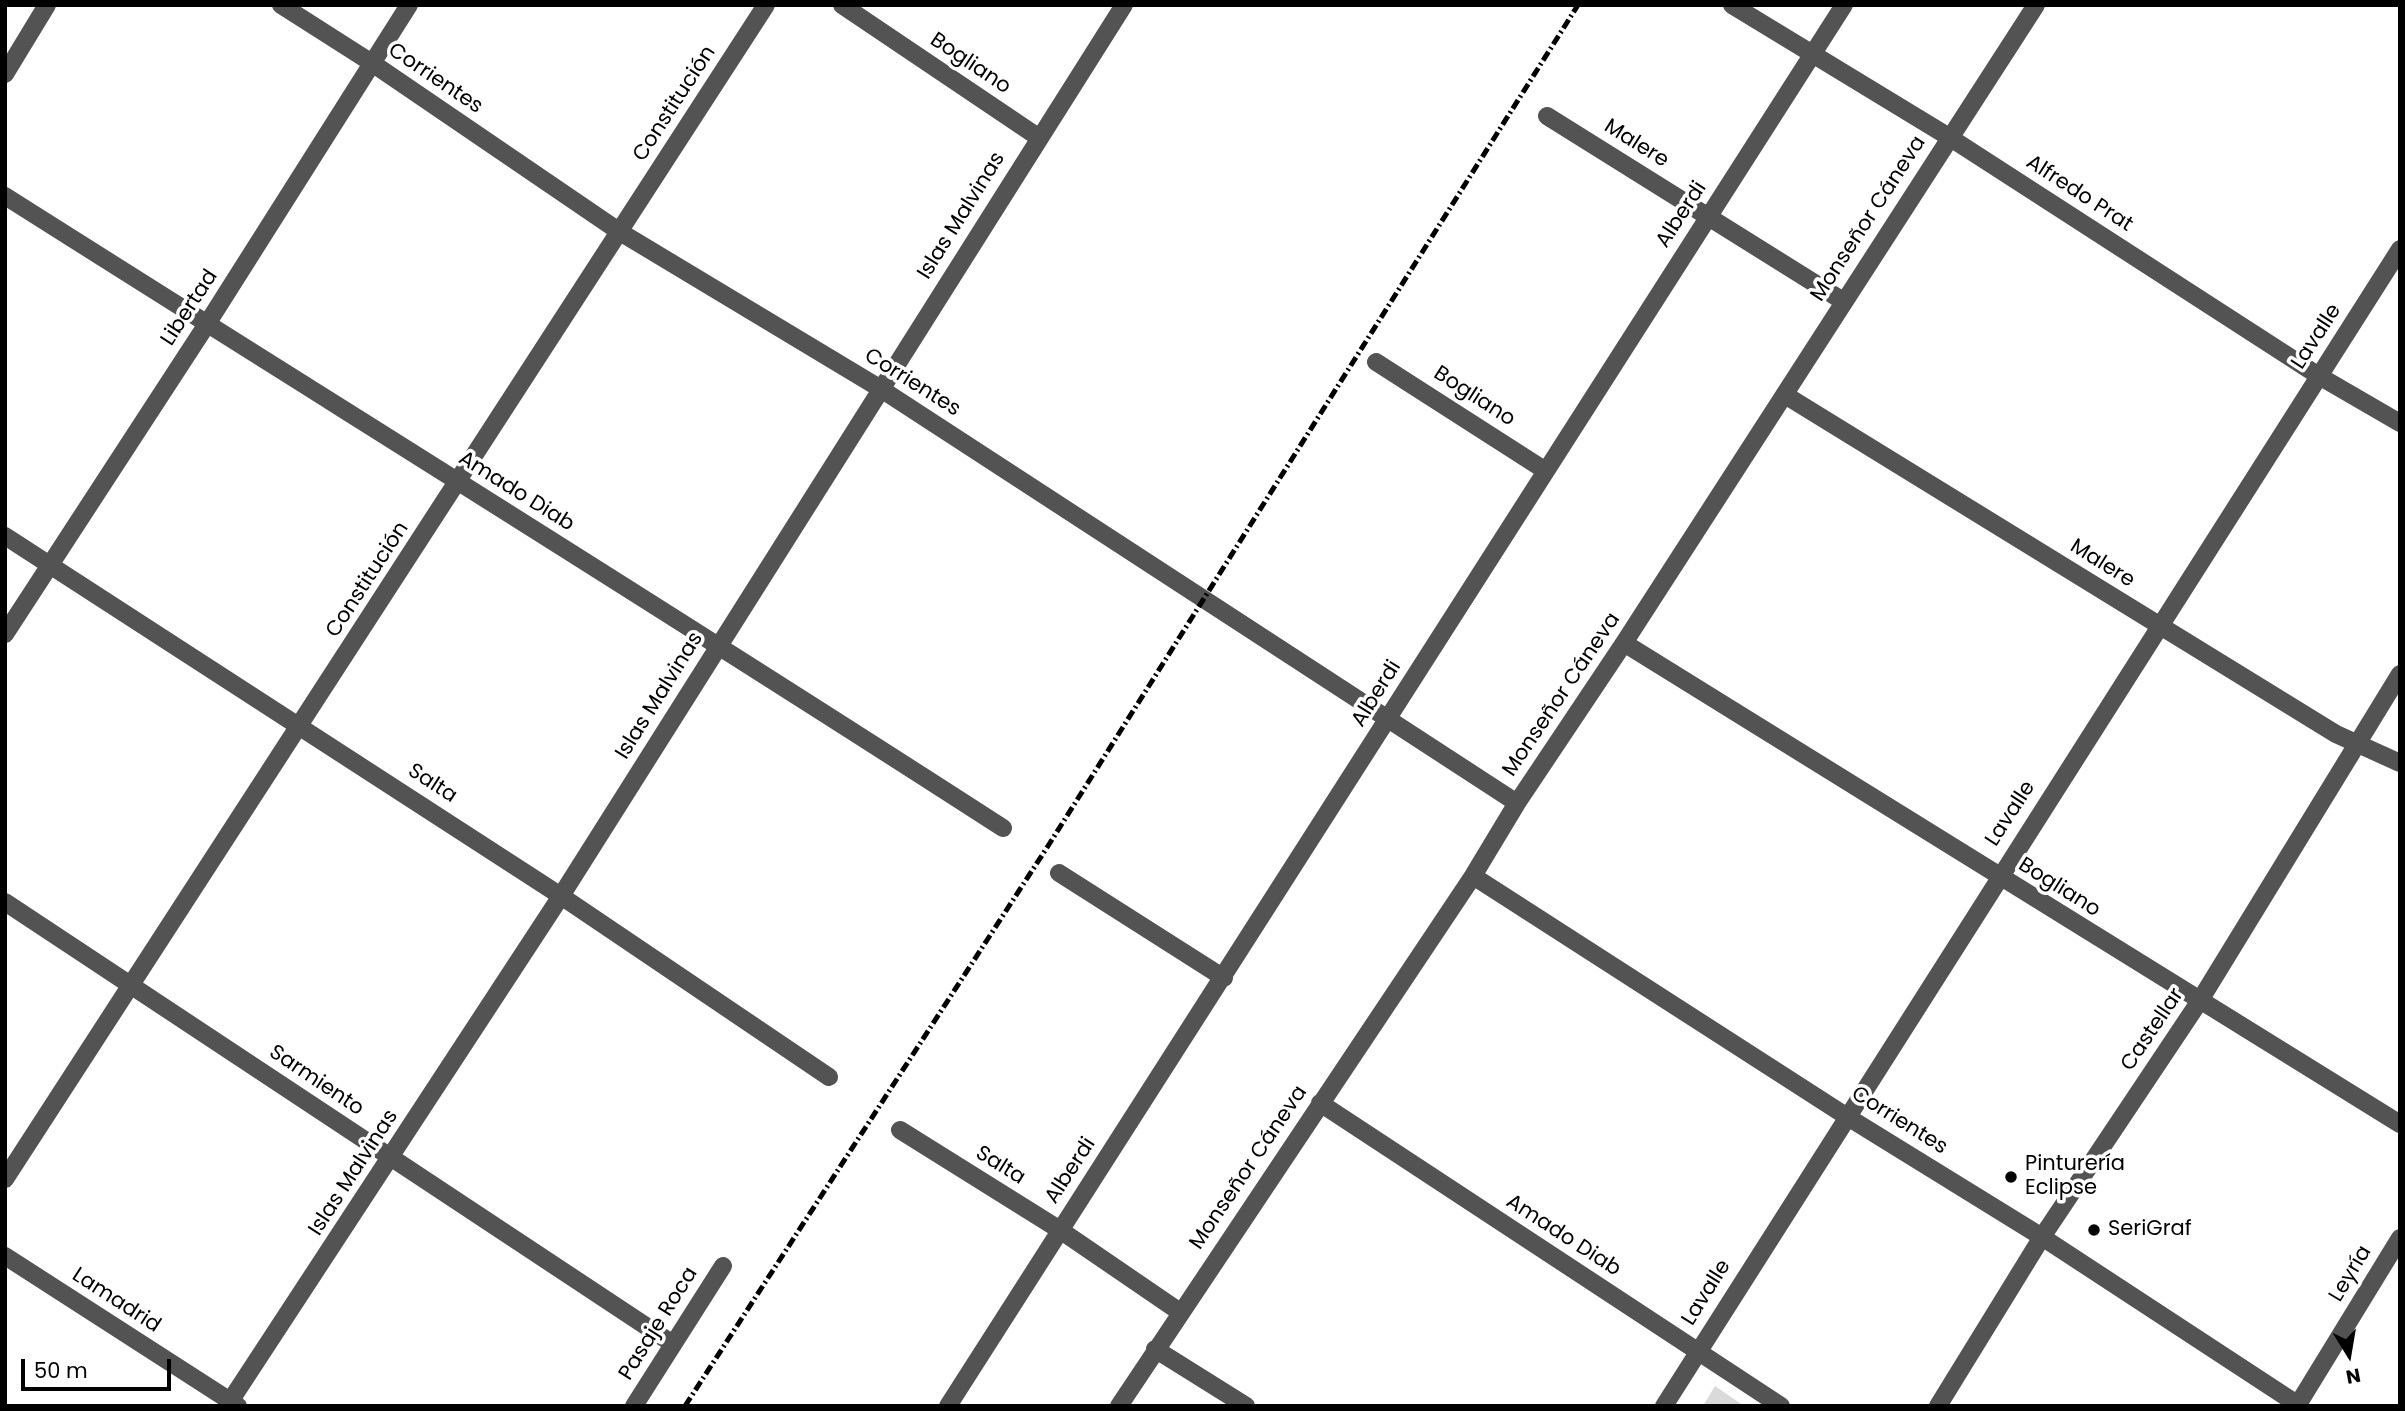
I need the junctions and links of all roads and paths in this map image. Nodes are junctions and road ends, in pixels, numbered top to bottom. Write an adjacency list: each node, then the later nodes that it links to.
1 (47, 5): 12 (street)
2 (281, 5): 11 (street, Corrientes)
3 (409, 5): 11 (street, Libertad)
4 (766, 5): 18 (street, Constitución)
5 (842, 5): 14 (street, Bogliano)
6 (1124, 5): 14 (street, Islas Malvinas)
7 (1732, 5): 10 (street, Alfredo Prat)
8 (1844, 5): 10 (street, Alberdi)
9 (2036, 5): 15 (street, Monseñor Cáneva)
10 (1813, 55): 15 (street, Alfredo Prat); 17 (street, Alberdi)
11 (372, 63): 18 (street, Corrientes); 21 (street, Libertad)
12 (5, 74)
13 (1547, 116): 17 (street, Malere)
14 (1038, 137): 24 (street, Islas Malvinas)
15 (1949, 137): 20 (street, Monseñor Cáneva); 23 (street, Alfredo Prat)
16 (5, 196): 21 (street, Amado Diab)
17 (1708, 215): 20 (street, Malere); 27 (street, Alberdi)
18 (620, 232): 24 (street, Corrientes); 28 (street, Constitución)
19 (2400, 250): 23 (street, Lavalle)
20 (1843, 301): 25 (street, Monseñor Cáneva)
21 (207, 324): 28 (street, Amado Diab); 30 (street, Libertad)
22 (1376, 362): 27 (street, Bogliano)
23 (2319, 376): 26 (street, Alfredo Prat); 31 (street, Lavalle)
24 (881, 389): 34 (street, Islas Malvinas); 36 (street, Corrientes)
25 (1785, 395): 31 (street, Malere); 33 (street, Monseñor Cáneva)
26 (2400, 423)
27 (1546, 471): 36 (street, Alberdi)
28 (459, 484): 34 (street, Amado Diab); 37 (street, Constitución)
29 (5, 536): 30 (street, Salta)
30 (50, 565): 32 (street, Libertad); 37 (street, Salta)
31 (2161, 627): 38 (street, Malere); 44 (street, Lavalle)
32 (5, 634)
33 (1624, 643): 40 (street, Monseñor Cáneva); 44 (street, Bogliano)
34 (719, 645): 41 (street, Amado Diab); 45 (street, Islas Malvinas)
35 (2400, 674): 38 (street, Castellar)
36 (1387, 720): 40 (street, Corrientes); 47 (street, Alberdi)
37 (299, 725): 45 (street, Salta); 48 (street, Constitución)
38 (2357, 742): 39 (street, Malere); 49 (street, Castellar)
39 (2400, 763)
40 (1517, 803): 43 (street, Monseñor Cáneva)
41 (1003, 828)
42 (1059, 873): 47 (street)
43 (1474, 876): 51 (street, Monseñor Cáneva); 52 (street, Corrientes)
44 (1998, 877): 49 (street, Bogliano); 52 (street, Lavalle)
45 (561, 896): 50 (street, Salta); 55 (street, Islas Malvinas)
46 (5, 902): 48 (street, Sarmiento)
47 (1224, 978): 57 (street, Alberdi)
48 (132, 984): 55 (street, Sarmiento); 56 (street, Constitución)
49 (2199, 1002): 53 (street, Bogliano); 58 (street, Castellar)
50 (829, 1077)
51 (1320, 1103): 62 (street, Monseñor Cáneva); 65 (street, Amado Diab)
52 (1846, 1116): 58 (street, Corrientes); 65 (street, Lavalle)
53 (2400, 1124)
54 (900, 1130): 57 (street, Salta)
55 (391, 1159): 63 (street, Sarmiento); 66 (street, Islas Malvinas)
56 (5, 1179)
57 (1060, 1230): 62 (street, Salta); 69 (street, Alberdi)
58 (2042, 1237): 67 (street, Corrientes); 74 (street, Castellar)
59 (2400, 1238): 67 (street, Leyría)
60 (5, 1256): 66 (street, Lamadrid)
61 (723, 1266): 63 (street, Pasaje Roca)
62 (1180, 1312): 64 (street, Monseñor Cáneva)
63 (673, 1344): 68 (street, Pasaje Roca)
64 (1155, 1349): 70 (street, Monseñor Cáneva); 71 (street)
65 (1698, 1352): 72 (street, Lavalle); 73 (street, Amado Diab)
66 (232, 1404)
67 (2298, 1405)
68 (634, 1406)
69 (948, 1406)
70 (1119, 1406)
71 (1246, 1406)
72 (1664, 1406)
73 (1781, 1406)
74 (1938, 1406)

